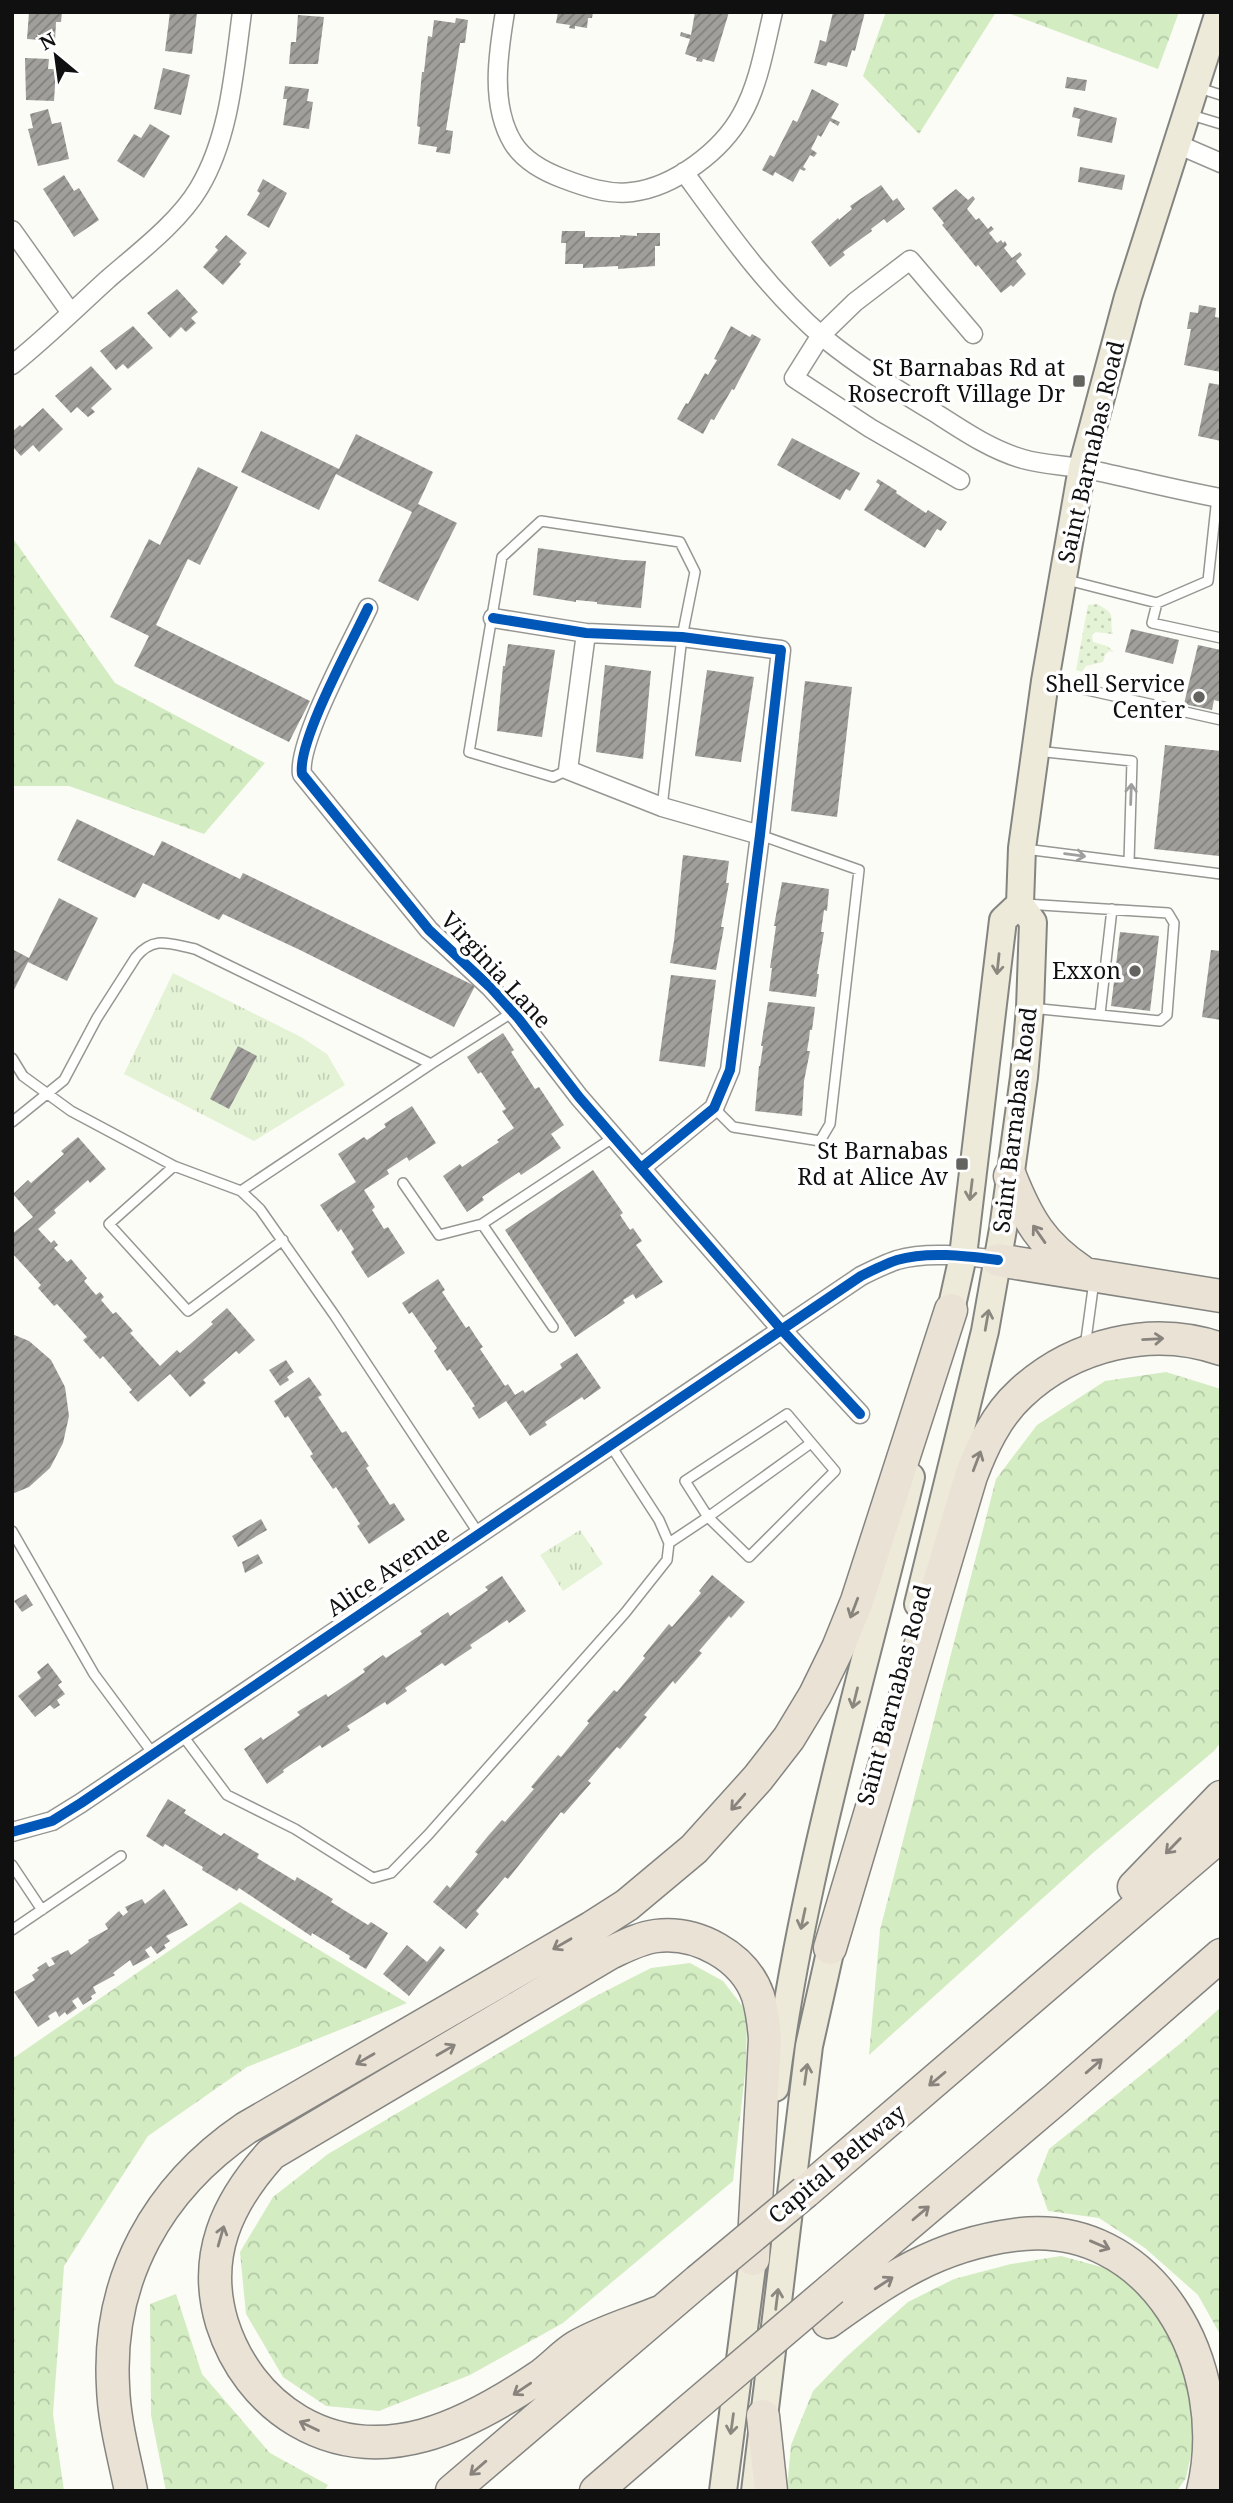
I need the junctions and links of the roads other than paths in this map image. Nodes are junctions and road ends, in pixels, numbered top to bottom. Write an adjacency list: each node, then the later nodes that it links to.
1 (242, 12): 13 (street)
2 (505, 12): 11 (street)
3 (773, 12): 11 (street)
4 (1219, 12): 5 (main road, Saint Barnabas Road)
5 (1195, 87): 6 (lane); 7 (main road, Saint Barnabas Road)
6 (1221, 95)
7 (1187, 114): 8 (lane); 9 (main road, Saint Barnabas Road)
8 (1221, 124)
9 (1177, 144): 10 (street); 17 (main road, Saint Barnabas Road)
10 (1221, 163)
11 (684, 172): 15 (street)
12 (12, 230): 13 (street)
13 (71, 313): 16 (street)
14 (973, 334): 15 (street)
15 (821, 335): 17 (street); 18 (street)
16 (12, 365)
17 (1082, 468): 19 (street); 20 (main road, Saint Barnabas Road)
18 (960, 480)
19 (1219, 498): 21 (lane)
20 (1062, 579): 21 (lane); 27 (main road, Saint Barnabas Road)
21 (1157, 603): 26 (lane)
22 (368, 608): 39 (street, Virginia Lane)
23 (493, 618): 24 (street); 25 (lane); 30 (lane)
24 (586, 633): 25 (street); 30 (street)
25 (682, 637): 31 (lane); 32 (street)
26 (1221, 638)
27 (1045, 681): 28 (lane); 29 (main road, Saint Barnabas Road)
28 (1221, 720)
29 (1036, 751): 33 (main road, Saint Barnabas Road); 34 (lane, one-way to 29)
30 (568, 770): 31 (street)
31 (662, 807): 32 (street)
32 (760, 835): 44 (street); 44 (lane)
33 (1022, 848): 34 (lane, one-way to 34); 36 (main road, Saint Barnabas Road)
34 (1129, 862): 35 (lane)
35 (1221, 874)
36 (1020, 904): 37 (lane); 38 (main road, Saint Barnabas Road); 54 (main road, Saint Barnabas Road, one-way to 54)
37 (1112, 909): 40 (lane); 40 (lane)
38 (1030, 1008): 40 (lane); 49 (main road, Saint Barnabas Road)
39 (513, 1012): 42 (lane); 46 (street, Virginia Lane)
40 (1100, 1014)
41 (12, 1058): 43 (lane)
42 (431, 1064): 43 (lane); 51 (lane)
43 (47, 1094): 45 (lane); 47 (lane)
44 (714, 1108): 48 (street)
45 (12, 1122)
46 (614, 1137): 48 (street, Virginia Lane); 52 (lane)
47 (174, 1166): 51 (lane); 53 (lane)
48 (641, 1168): 60 (street, Virginia Lane)
49 (1010, 1175): 55 (main road, Saint Barnabas Road); 56 (highway, one-way to 49)
50 (403, 1183): 52 (lane)
51 (241, 1191): 53 (lane)
52 (482, 1224): 59 (lane)
53 (283, 1240): 68 (lane)
54 (963, 1256): 55 (street); 58 (main road, Saint Barnabas Road); 60 (street)
55 (998, 1260): 56 (highway); 79 (main road, Saint Barnabas Road, one-way to 55)
56 (1091, 1276): 57 (highway); 62 (lane)
57 (1221, 1296)
58 (951, 1310): 82 (main road, Saint Barnabas Road, one-way to 82); 87 (highway, one-way to 87)
59 (552, 1327)
60 (781, 1329): 63 (street, Virginia Lane); 65 (street, Alice Avenue)
61 (1221, 1349): 62 (highway, one-way to 61)
62 (1085, 1352): 79 (highway, one-way to 62)
63 (860, 1414)
64 (811, 1443): 66 (lane); 66 (lane); 66 (lane)
65 (611, 1446): 68 (street, Alice Avenue); 69 (lane)
66 (708, 1517): 69 (lane)
67 (12, 1531): 71 (lane)
68 (479, 1534): 70 (street, Alice Avenue)
69 (669, 1543): 70 (lane)
70 (183, 1736): 71 (street, Alice Avenue)
71 (154, 1755): 73 (street, Alice Avenue)
72 (1221, 1797): 81 (highway, one-way to 81)
73 (12, 1832)
74 (1221, 1835): 81 (highway, Capital Beltway)
75 (121, 1856): 77 (lane)
76 (12, 1865): 77 (lane)
77 (42, 1910): 78 (lane)
78 (12, 1930)
79 (830, 1948): 85 (main road, Saint Barnabas Road, one-way to 79)
80 (1221, 1955): 86 (highway, one-way to 80, bridge)
81 (989, 2035): 84 (highway, Capital Beltway, one-way to 84, bridge)
82 (757, 2228)
83 (753, 2259): 84 (highway, one-way to 83); 90 (main road, one-way to 90)
84 (660, 2312): 88 (highway, Capital Beltway, one-way to 88)
85 (763, 2416): 91 (main road, Saint Barnabas Road); 92 (highway)
86 (684, 2420): 89 (highway); 93 (highway, one-way to 93)
87 (131, 2491)
88 (452, 2491)
89 (596, 2491)
90 (723, 2491)
91 (755, 2491)
92 (771, 2491)
93 (1203, 2491)

